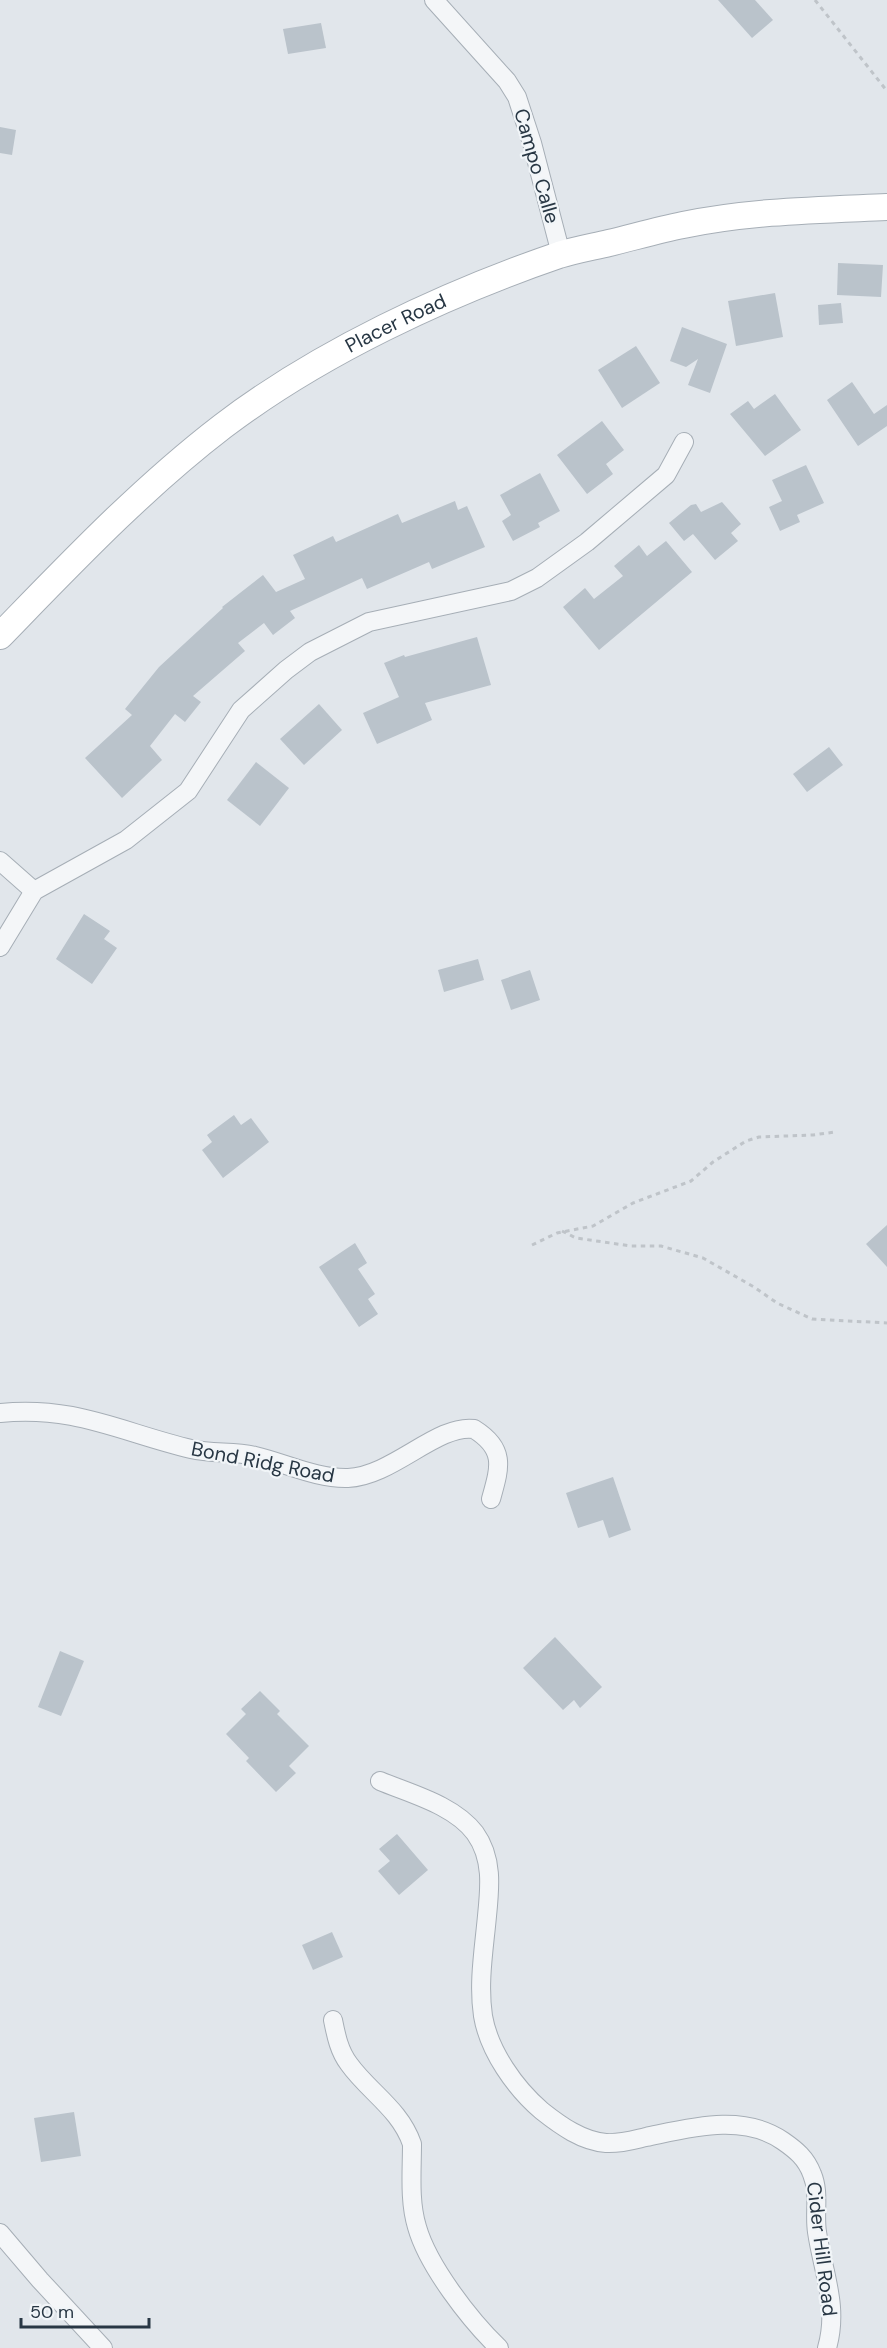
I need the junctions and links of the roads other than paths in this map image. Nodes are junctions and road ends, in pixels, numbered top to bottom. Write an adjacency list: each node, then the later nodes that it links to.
1 (434, 0): 3 (street, Campo Calle)
2 (887, 207): 3 (main road, Placer Road)
3 (561, 254): 5 (main road, Placer Road)
4 (684, 442): 7 (street)
5 (0, 636)
6 (0, 861): 7 (street)
7 (34, 891): 8 (street)
8 (0, 947)
9 (0, 1413): 10 (street, Bond Ridg Road)
10 (491, 1499)
11 (380, 1781): 16 (street, Cider Hill Road)
12 (333, 2020): 15 (street)
13 (0, 2233): 14 (street)
14 (103, 2348)
15 (499, 2348)
16 (827, 2348)

